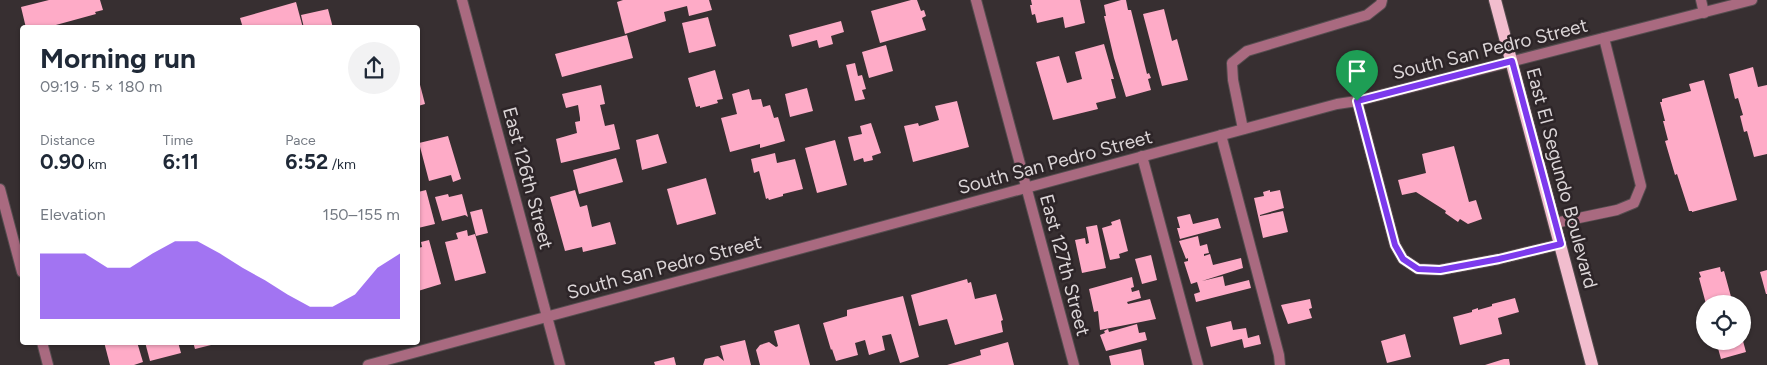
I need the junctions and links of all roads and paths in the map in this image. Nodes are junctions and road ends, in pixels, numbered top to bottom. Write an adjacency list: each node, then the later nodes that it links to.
1 (462, 0): 19 (street, East 126th Street)
2 (976, 0): 14 (street, East 127th Street)
3 (1382, 0): 11 (street)
4 (1495, 0): 9 (main road, East El Segundo Boulevard)
5 (1701, 0): 7 (street)
6 (1752, 0): 7 (street, South San Pedro Street)
7 (1704, 13): 8 (street, South San Pedro Street)
8 (1604, 38): 9 (street, South San Pedro Street); 16 (street)
9 (1512, 61): 10 (street, South San Pedro Street); 16 (main road, East El Segundo Boulevard)
10 (1357, 101): 11 (street, South San Pedro Street); 17 (street)
11 (1243, 129): 12 (street, South San Pedro Street)
12 (1221, 135): 13 (street, South San Pedro Street); 26 (street)
13 (1142, 156): 14 (street, South San Pedro Street); 25 (street)
14 (1026, 188): 19 (street, South San Pedro Street); 24 (street, East 127th Street)
15 (0, 189): 18 (street)
16 (1555, 223): 17 (main road, East El Segundo Boulevard)
17 (1561, 244): 27 (main road, East El Segundo Boulevard)
18 (20, 264)
19 (547, 317): 22 (street, South San Pedro Street); 23 (street, East 126th Street)
20 (43, 345): 21 (street)
21 (48, 365)
22 (368, 365)
23 (560, 365)
24 (1074, 365)
25 (1198, 365)
26 (1280, 365)
27 (1592, 365)

